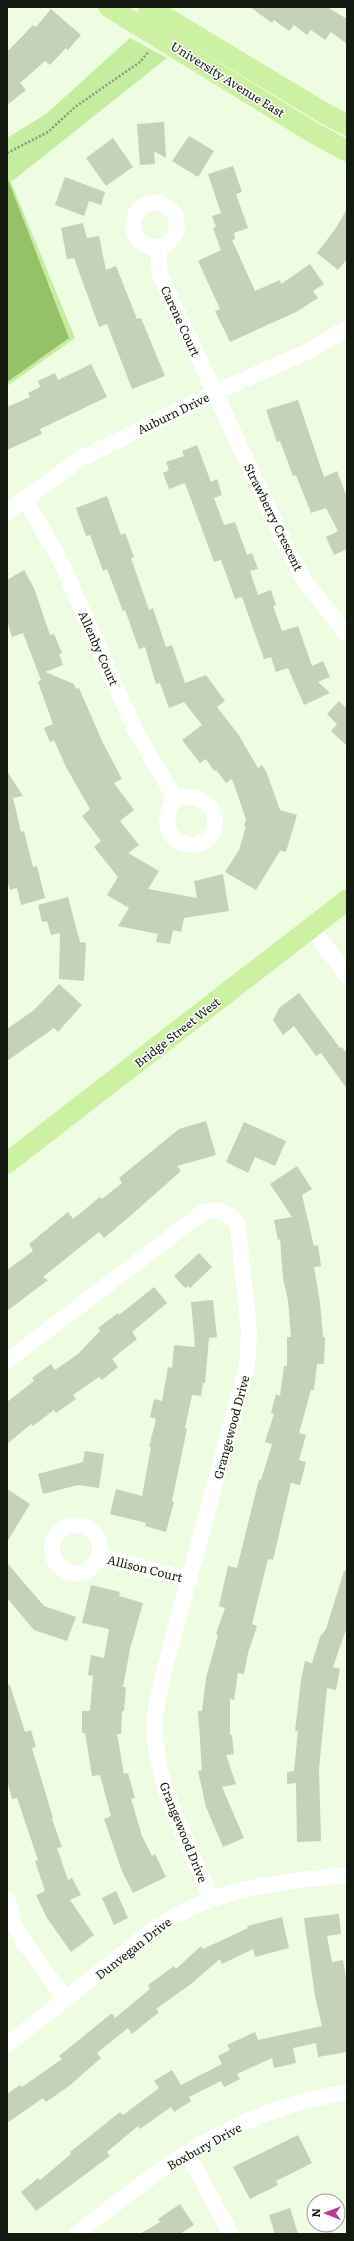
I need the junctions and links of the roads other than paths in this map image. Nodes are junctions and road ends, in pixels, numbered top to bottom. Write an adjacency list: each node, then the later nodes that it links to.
1 (109, 7): 4 (main road, University Avenue East)
2 (148, 7): 3 (main road, University Avenue East)
3 (347, 125)
4 (347, 150)
5 (158, 247): 7 (street, Carene Court)
6 (347, 328): 7 (street, Auburn Drive)
7 (214, 392): 8 (street, Auburn Drive); 10 (street, Strawberry Crescent)
8 (25, 499): 9 (street, Auburn Drive); 11 (street, Allenby Court)
9 (7, 512)
10 (347, 634)
11 (174, 796)
12 (347, 900): 13 (main road, Bridge Street West)
13 (312, 928): 14 (street); 15 (main road, Bridge Street West)
14 (347, 976)
15 (7, 1163)
16 (7, 1360): 18 (street, Grangewood Drive)
17 (99, 1556): 18 (street, Allison Court)
18 (190, 1580): 21 (street, Grangewood Drive)
19 (347, 1874): 21 (street, Dunvegan Drive)
20 (7, 1899): 22 (street)
21 (211, 1899): 22 (street, Dunvegan Drive)
22 (66, 2000): 23 (street, Dunvegan Drive)
23 (7, 2045)
24 (347, 2092): 25 (street, Boxbury Drive)
25 (187, 2153): 26 (street, Boxbury Drive); 27 (street)
26 (77, 2234)
27 (231, 2234)

